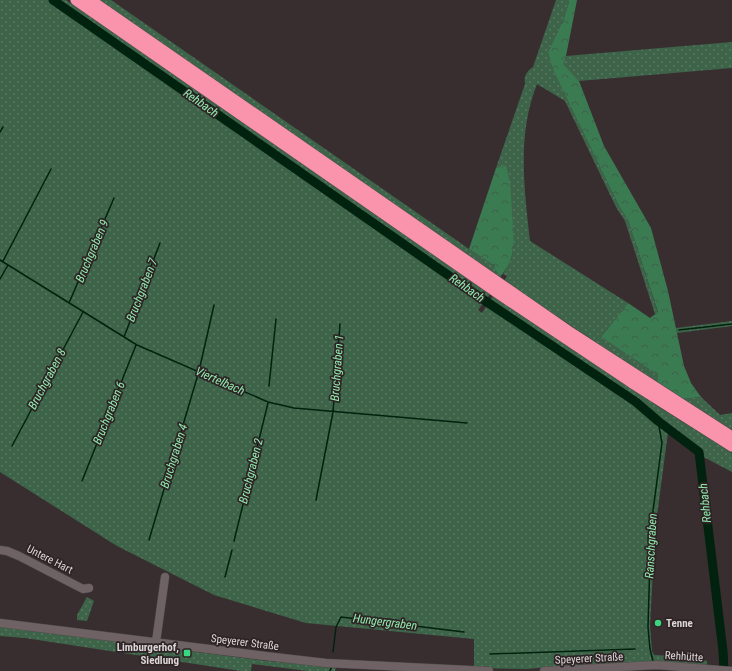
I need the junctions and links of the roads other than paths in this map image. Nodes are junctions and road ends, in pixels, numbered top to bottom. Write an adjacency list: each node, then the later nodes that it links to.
1 (76, 0): 4 (highway)
2 (90, 0): 3 (highway)
3 (732, 437)
4 (732, 446)
5 (0, 550): 7 (street, Untere Hart)
6 (165, 577): 9 (street)
7 (89, 588)
8 (0, 623): 9 (street, Speyerer Straße)
9 (156, 642): 13 (street, Speyerer Straße)
10 (635, 666): 12 (street, Speyerer Straße); 15 (street, Rehhütte)
11 (578, 670): 12 (street, Speyerer Straße); 14 (street, Speyerer Straße)
12 (597, 670)
13 (489, 671)
14 (544, 671)
15 (731, 671)

